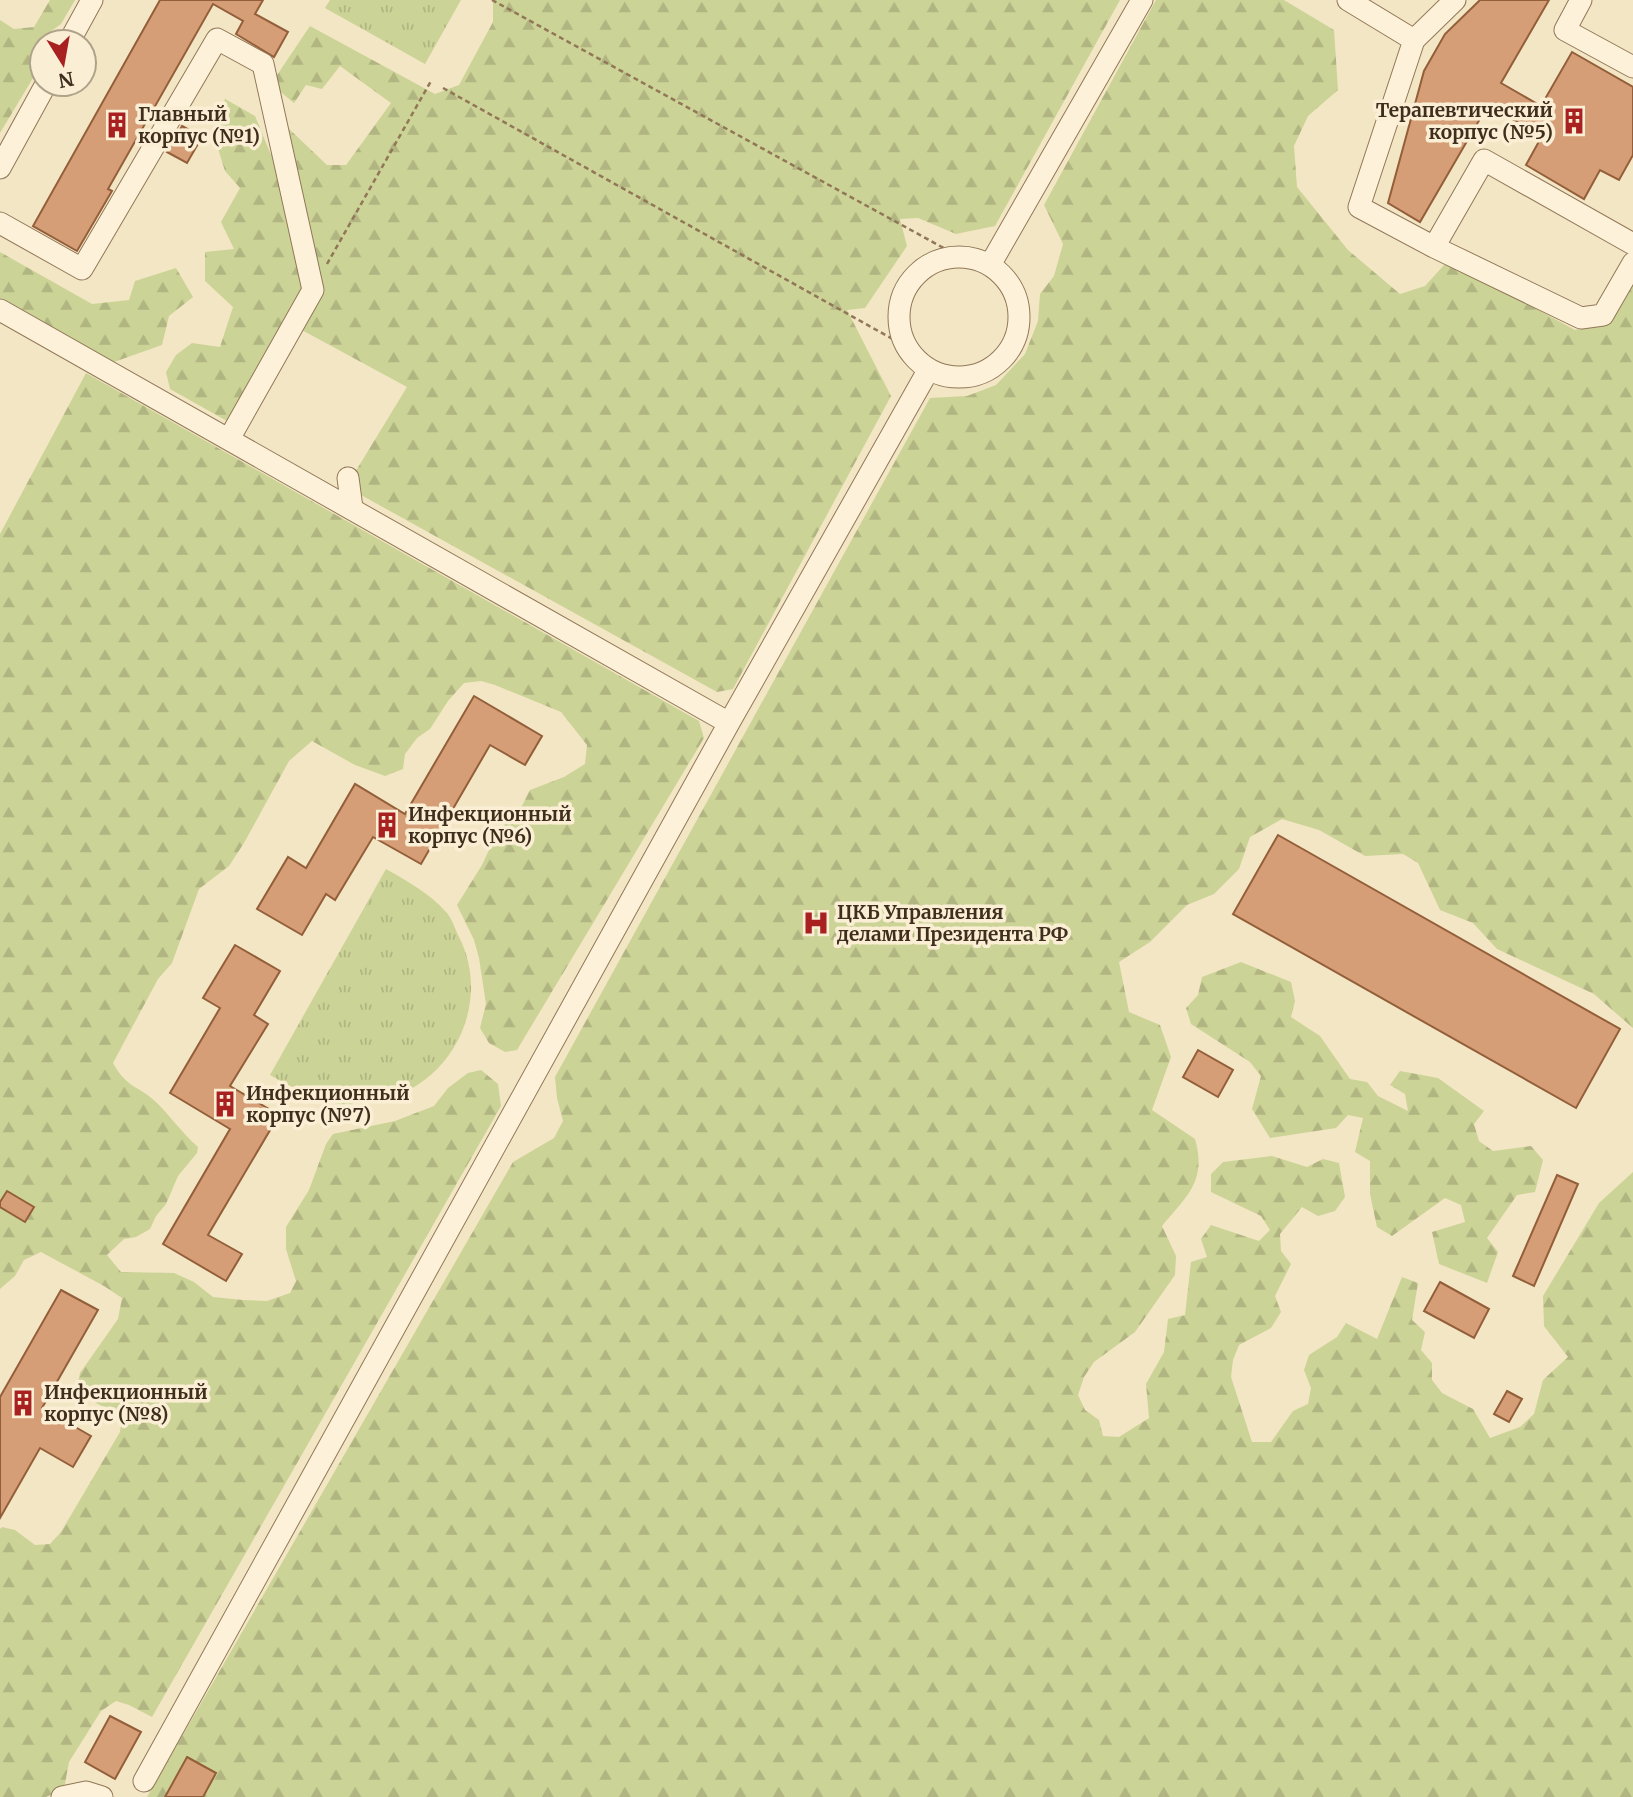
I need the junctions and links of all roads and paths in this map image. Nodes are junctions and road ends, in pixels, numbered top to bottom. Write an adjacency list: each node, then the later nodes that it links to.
1 (93, 0): 7 (lane)
2 (492, 0): 17 (path)
3 (1142, 0): 19 (lane)
4 (1348, 0): 8 (lane)
5 (1455, 0): 8 (lane)
6 (1581, 0): 9 (lane)
7 (77, 28)
8 (1414, 40): 16 (lane)
9 (1633, 67)
10 (431, 81): 20 (path)
11 (443, 88): 24 (path)
12 (38, 98): 13 (lane)
13 (0, 168)
14 (0, 223): 20 (lane)
15 (1633, 244): 16 (lane)
16 (1434, 247): 18 (lane)
17 (960, 257): 19 (lane); 24 (lane)
18 (1633, 263)
19 (990, 265): 25 (lane)
20 (313, 290): 22 (lane)
21 (0, 310): 26 (lane)
22 (299, 316): 23 (lane); 26 (lane)
23 (307, 336)
24 (907, 347): 25 (lane)
25 (929, 369): 29 (lane)
26 (229, 439): 28 (lane)
27 (348, 478): 28 (lane)
28 (352, 508): 29 (lane)
29 (729, 723): 30 (lane)
30 (144, 1781)
31 (62, 1797): 32 (lane)
32 (102, 1797)

